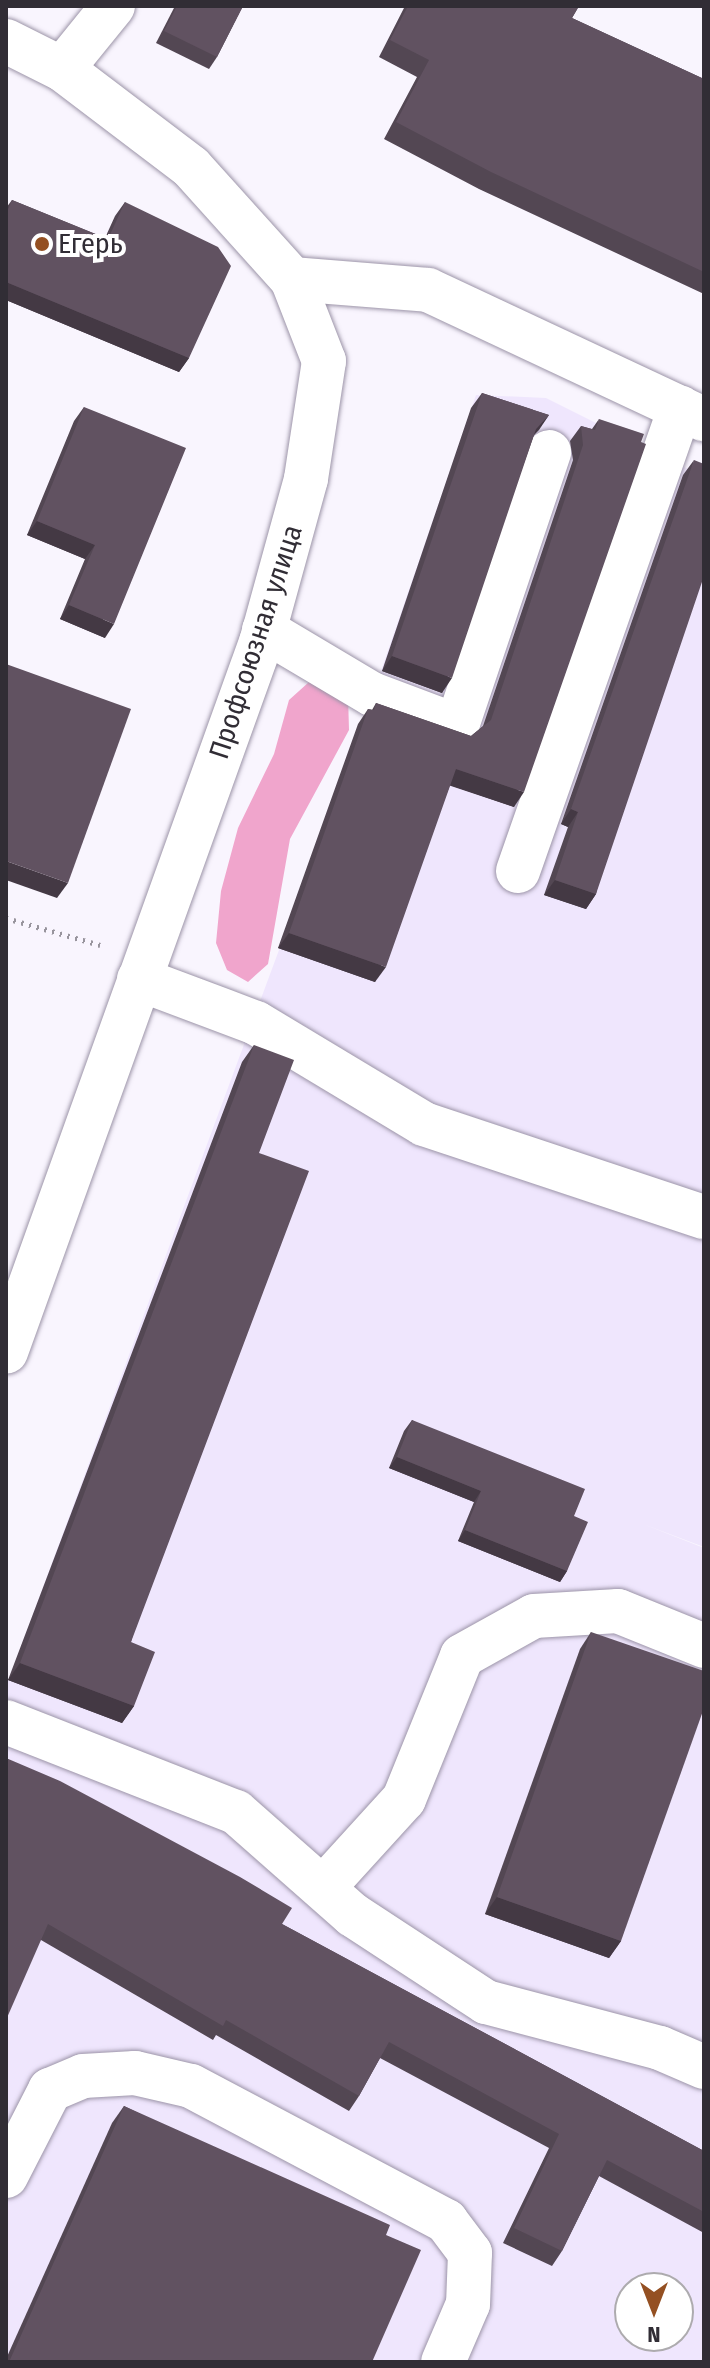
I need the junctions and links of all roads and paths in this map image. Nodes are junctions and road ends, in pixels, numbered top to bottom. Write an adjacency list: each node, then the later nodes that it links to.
1 (113, 6): 3 (street)
2 (6, 41): 3 (street, Профсоюзная улица)
3 (62, 69): 4 (street, Профсоюзная улица)
4 (292, 279): 5 (street); 7 (street, Профсоюзная улица)
5 (692, 413): 8 (street)
6 (549, 452): 7 (street)
7 (264, 630): 10 (street, Профсоюзная улица)
8 (518, 871)
9 (6, 918): 10 (path)
10 (143, 969): 11 (street); 12 (street, Профсоюзная улица)
11 (704, 1217)
12 (6, 1352)
13 (704, 1646): 15 (street)
14 (6, 1722): 15 (street)
15 (323, 1888): 16 (street)
16 (704, 2067)
17 (6, 2176): 18 (street)
18 (443, 2362)

